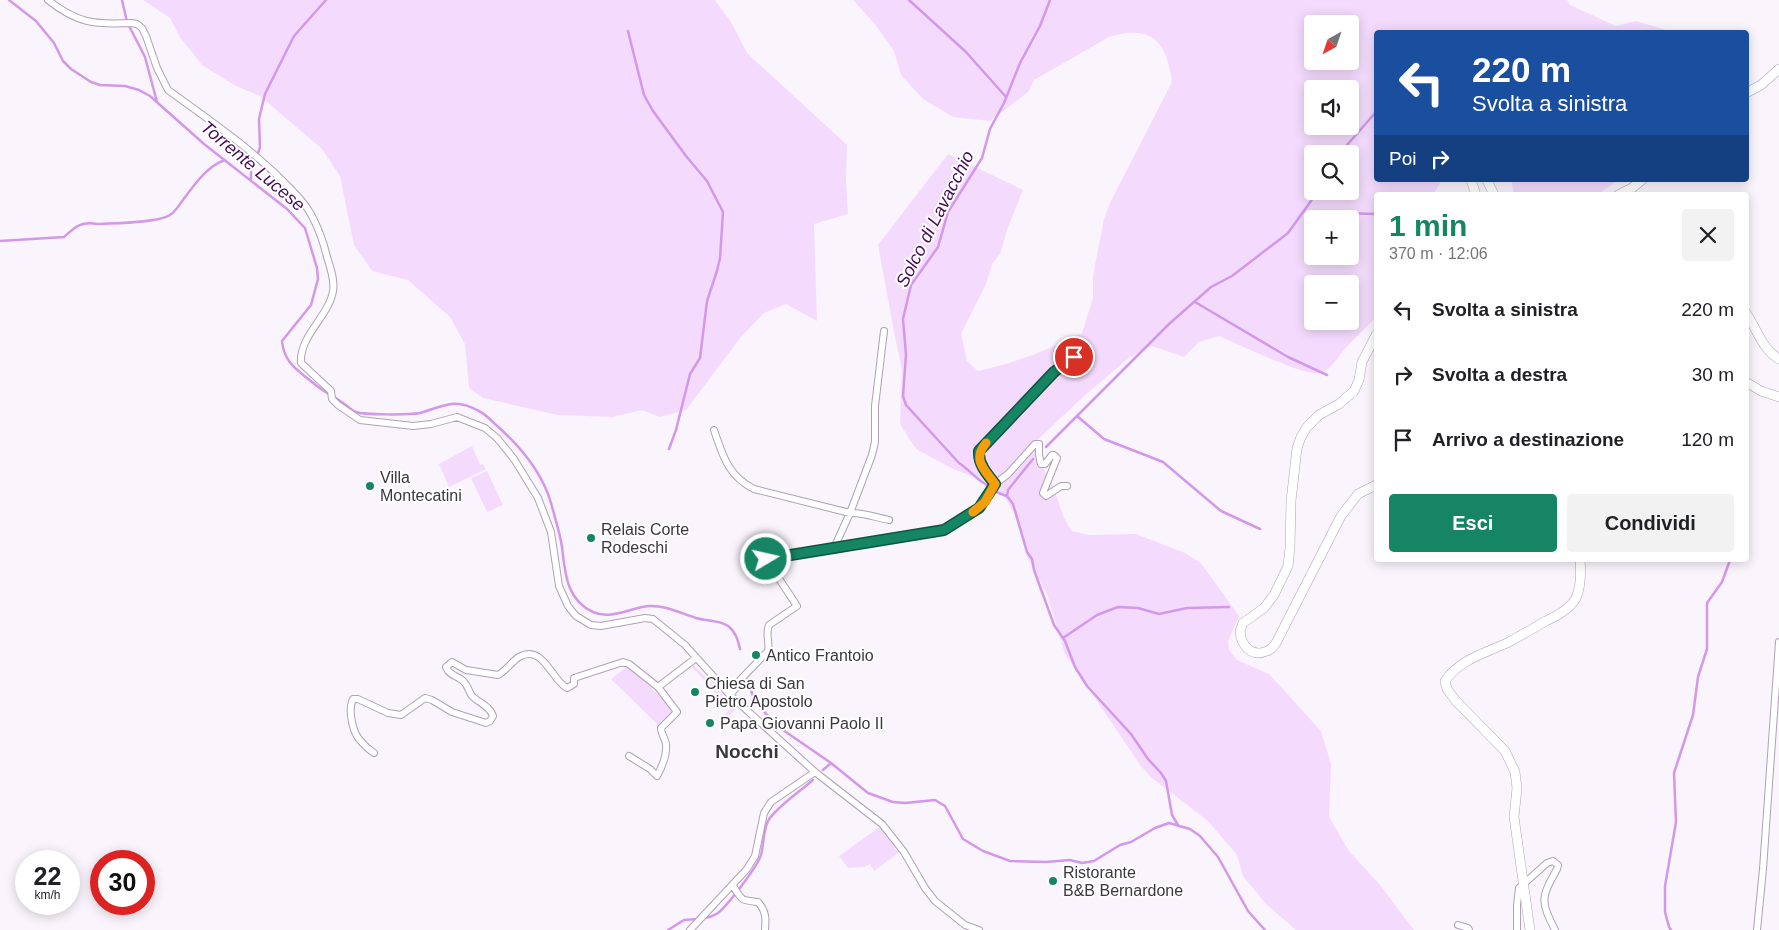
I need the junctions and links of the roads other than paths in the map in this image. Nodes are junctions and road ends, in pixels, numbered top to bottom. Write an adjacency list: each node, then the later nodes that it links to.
1 (48, 0): 22 (street)
2 (1779, 70): 3 (main road)
3 (1749, 91)
4 (1640, 182): 5 (main road)
5 (1624, 192)
6 (1749, 318): 10 (main road)
7 (884, 331): 17 (street)
8 (1374, 338): 16 (main road)
9 (1080, 353): 14 (street)
10 (1779, 359)
11 (1749, 384): 12 (main road)
12 (1779, 397)
13 (714, 430): 17 (street)
14 (995, 484): 15 (street); 19 (street)
15 (1067, 486)
16 (1374, 486)
17 (850, 513): 18 (street); 19 (street)
18 (889, 520)
19 (834, 548): 25 (street)
20 (1580, 562): 29 (main road)
21 (1779, 642): 24 (street)
22 (696, 658): 23 (street); 25 (street)
23 (658, 687): 26 (street); 27 (street)
24 (1777, 688): 39 (street)
25 (730, 695): 28 (street)
26 (374, 753)
27 (629, 756)
28 (814, 772): 30 (street); 34 (street)
29 (1524, 884): 36 (street); 37 (main road); 38 (street)
30 (733, 886): 32 (street); 33 (street)
31 (1458, 925): 35 (street)
32 (691, 928)
33 (765, 930)
34 (979, 930)
35 (1468, 930)
36 (1517, 930)
37 (1530, 930)
38 (1555, 930)
39 (1757, 930)

